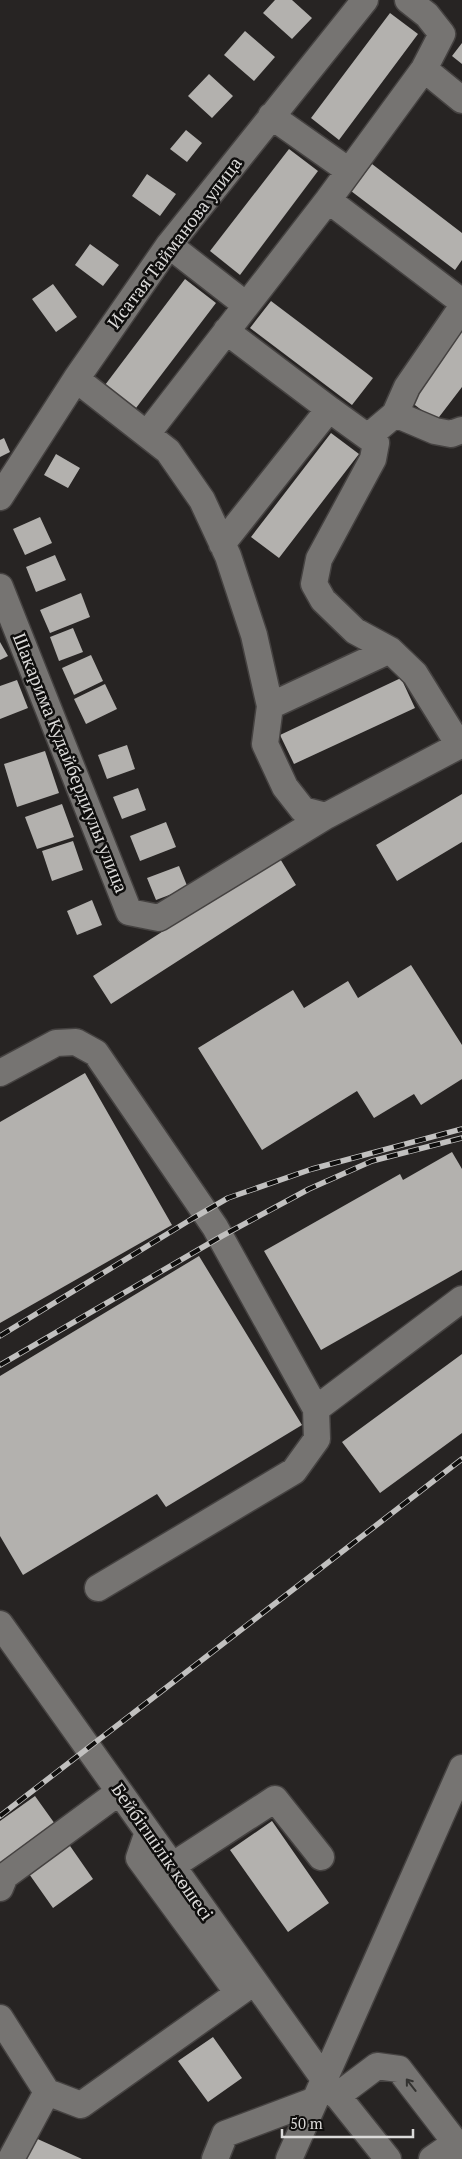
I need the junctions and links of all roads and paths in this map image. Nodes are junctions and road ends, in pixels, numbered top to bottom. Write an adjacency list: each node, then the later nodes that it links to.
1 (365, 0): 5 (street, Исатая Тайманова улица)
2 (408, 0): 3 (street)
3 (424, 69): 4 (street); 6 (street)
4 (462, 100)
5 (271, 116): 6 (street); 8 (street, Исатая Тайманова улица)
6 (349, 171): 7 (street)
7 (328, 200): 9 (street); 10 (street)
8 (169, 245): 10 (street); 13 (street, Исатая Тайманова улица)
9 (462, 302)
10 (246, 306): 12 (street)
11 (462, 307): 15 (street)
12 (226, 331): 14 (street); 17 (street)
13 (76, 379): 17 (street); 19 (street, Исатая Тайманова улица)
14 (329, 409): 18 (street); 20 (street)
15 (395, 414): 16 (street); 18 (street)
16 (462, 430)
17 (146, 434): 20 (street)
18 (369, 436): 22 (street)
19 (0, 497)
20 (222, 544): 23 (street)
21 (0, 587): 25 (street, Шакарима Кудайбердиулы улица)
22 (390, 650): 23 (street); 24 (street)
23 (270, 706): 25 (street)
24 (460, 744): 25 (street)
25 (326, 816)
26 (0, 1073): 28 (street)
27 (462, 1299): 28 (street)
28 (316, 1409): 29 (street)
29 (98, 1588)
30 (0, 1624): 32 (street, Бейбітшілік көшесі)
31 (462, 1768): 40 (street)
32 (120, 1792): 33 (street, Бейбітшілік көшесі); 36 (street)
33 (148, 1832): 35 (street, Бейбітшілік көшесі); 37 (street)
34 (320, 1857): 35 (street)
35 (172, 1866): 37 (street, Бейбітшілік көшесі)
36 (0, 1888)
37 (246, 1988): 39 (street); 40 (street, Бейбітшілік көшесі)
38 (0, 2018): 39 (street)
39 (46, 2092): 42 (street)
40 (325, 2092): 41 (street, one-way to 40); 43 (street); 44 (street); 45 (street, Бейбітшілік көшесі)
41 (459, 2147): 46 (street)
42 (11, 2159)
43 (215, 2159)
44 (289, 2159)
45 (388, 2159)
46 (432, 2159)

